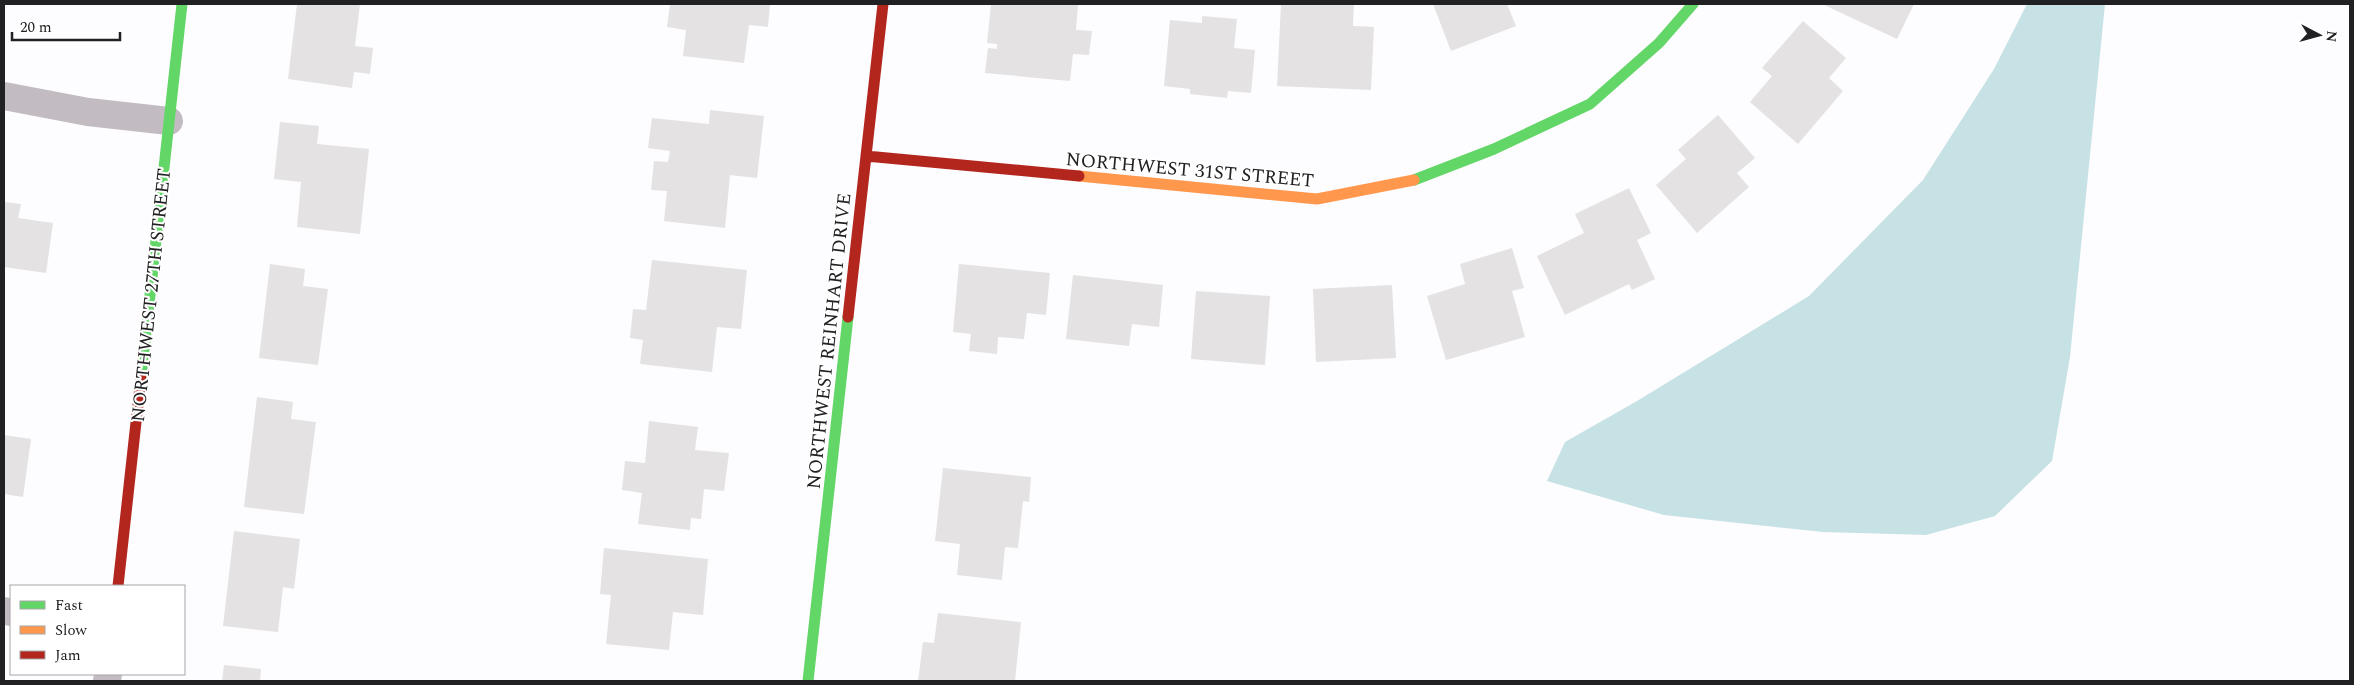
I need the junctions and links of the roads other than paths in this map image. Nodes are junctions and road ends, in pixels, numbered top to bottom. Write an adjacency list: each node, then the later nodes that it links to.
1 (182, 4): 5 (street, NORTHWEST 27TH STREET)
2 (883, 4): 6 (street, NORTHWEST REINHART DRIVE)
3 (1693, 4): 6 (street, NORTHWEST 31ST STREET)
4 (4, 96): 5 (street)
5 (169, 121): 7 (street, NORTHWEST 27TH STREET)
6 (866, 156): 8 (street, NORTHWEST REINHART DRIVE)
7 (118, 585)
8 (808, 681)

